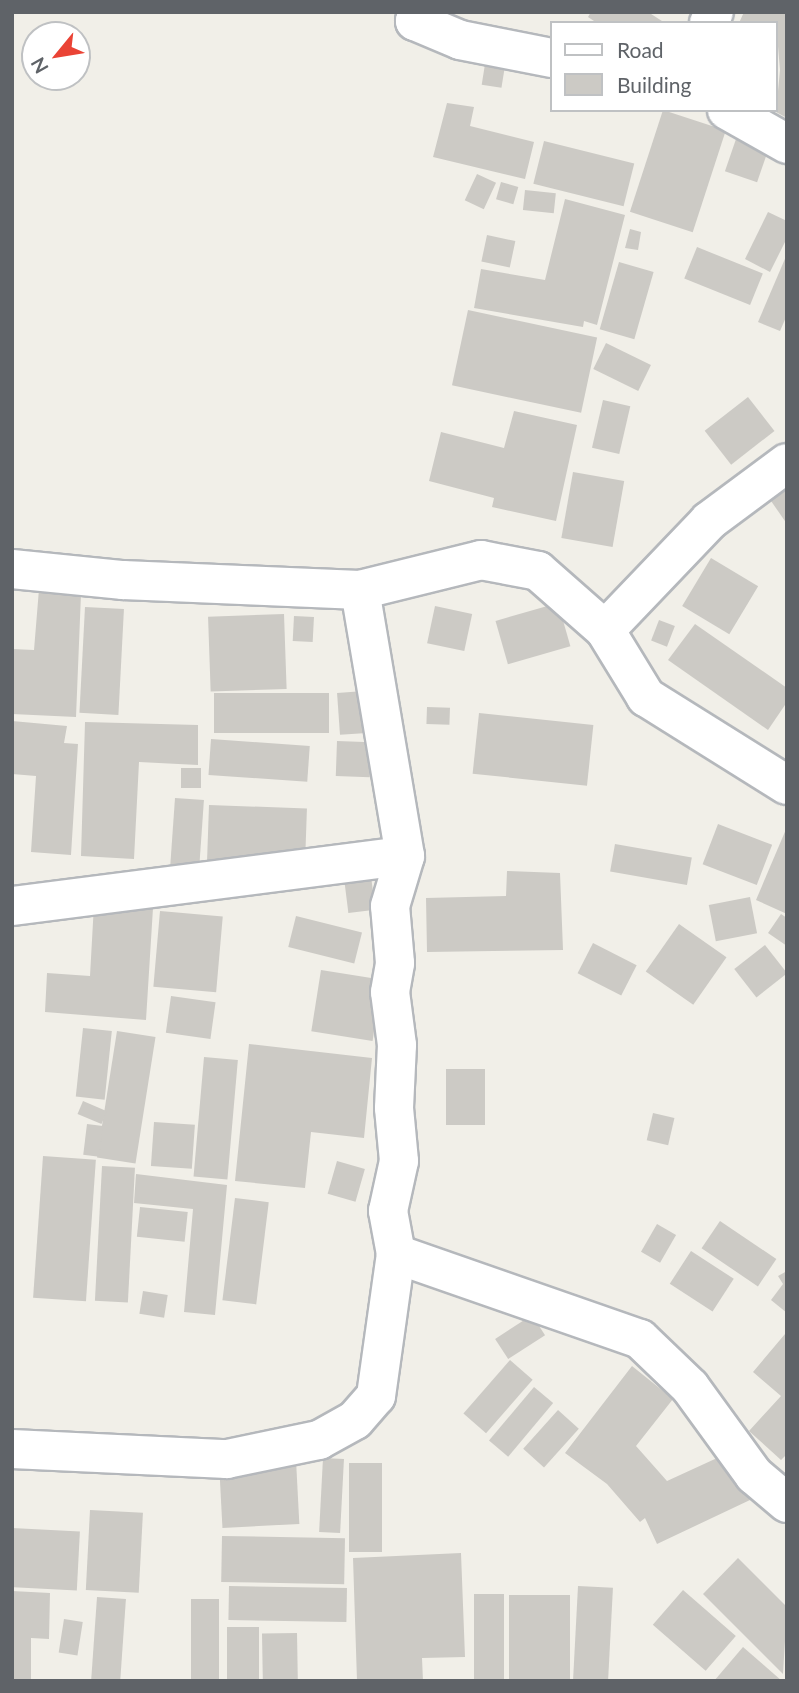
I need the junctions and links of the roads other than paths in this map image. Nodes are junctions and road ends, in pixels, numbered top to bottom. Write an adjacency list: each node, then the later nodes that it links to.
1 (418, 12): 2 (street)
2 (550, 58)
3 (731, 112): 4 (street)
4 (787, 144)
5 (787, 463): 8 (street)
6 (12, 569): 7 (street)
7 (360, 590): 8 (street); 10 (street)
8 (605, 630): 9 (street)
9 (787, 785)
10 (405, 856): 11 (street); 12 (street)
11 (12, 906)
12 (396, 1254): 13 (street); 14 (street)
13 (12, 1449)
14 (787, 1503)

